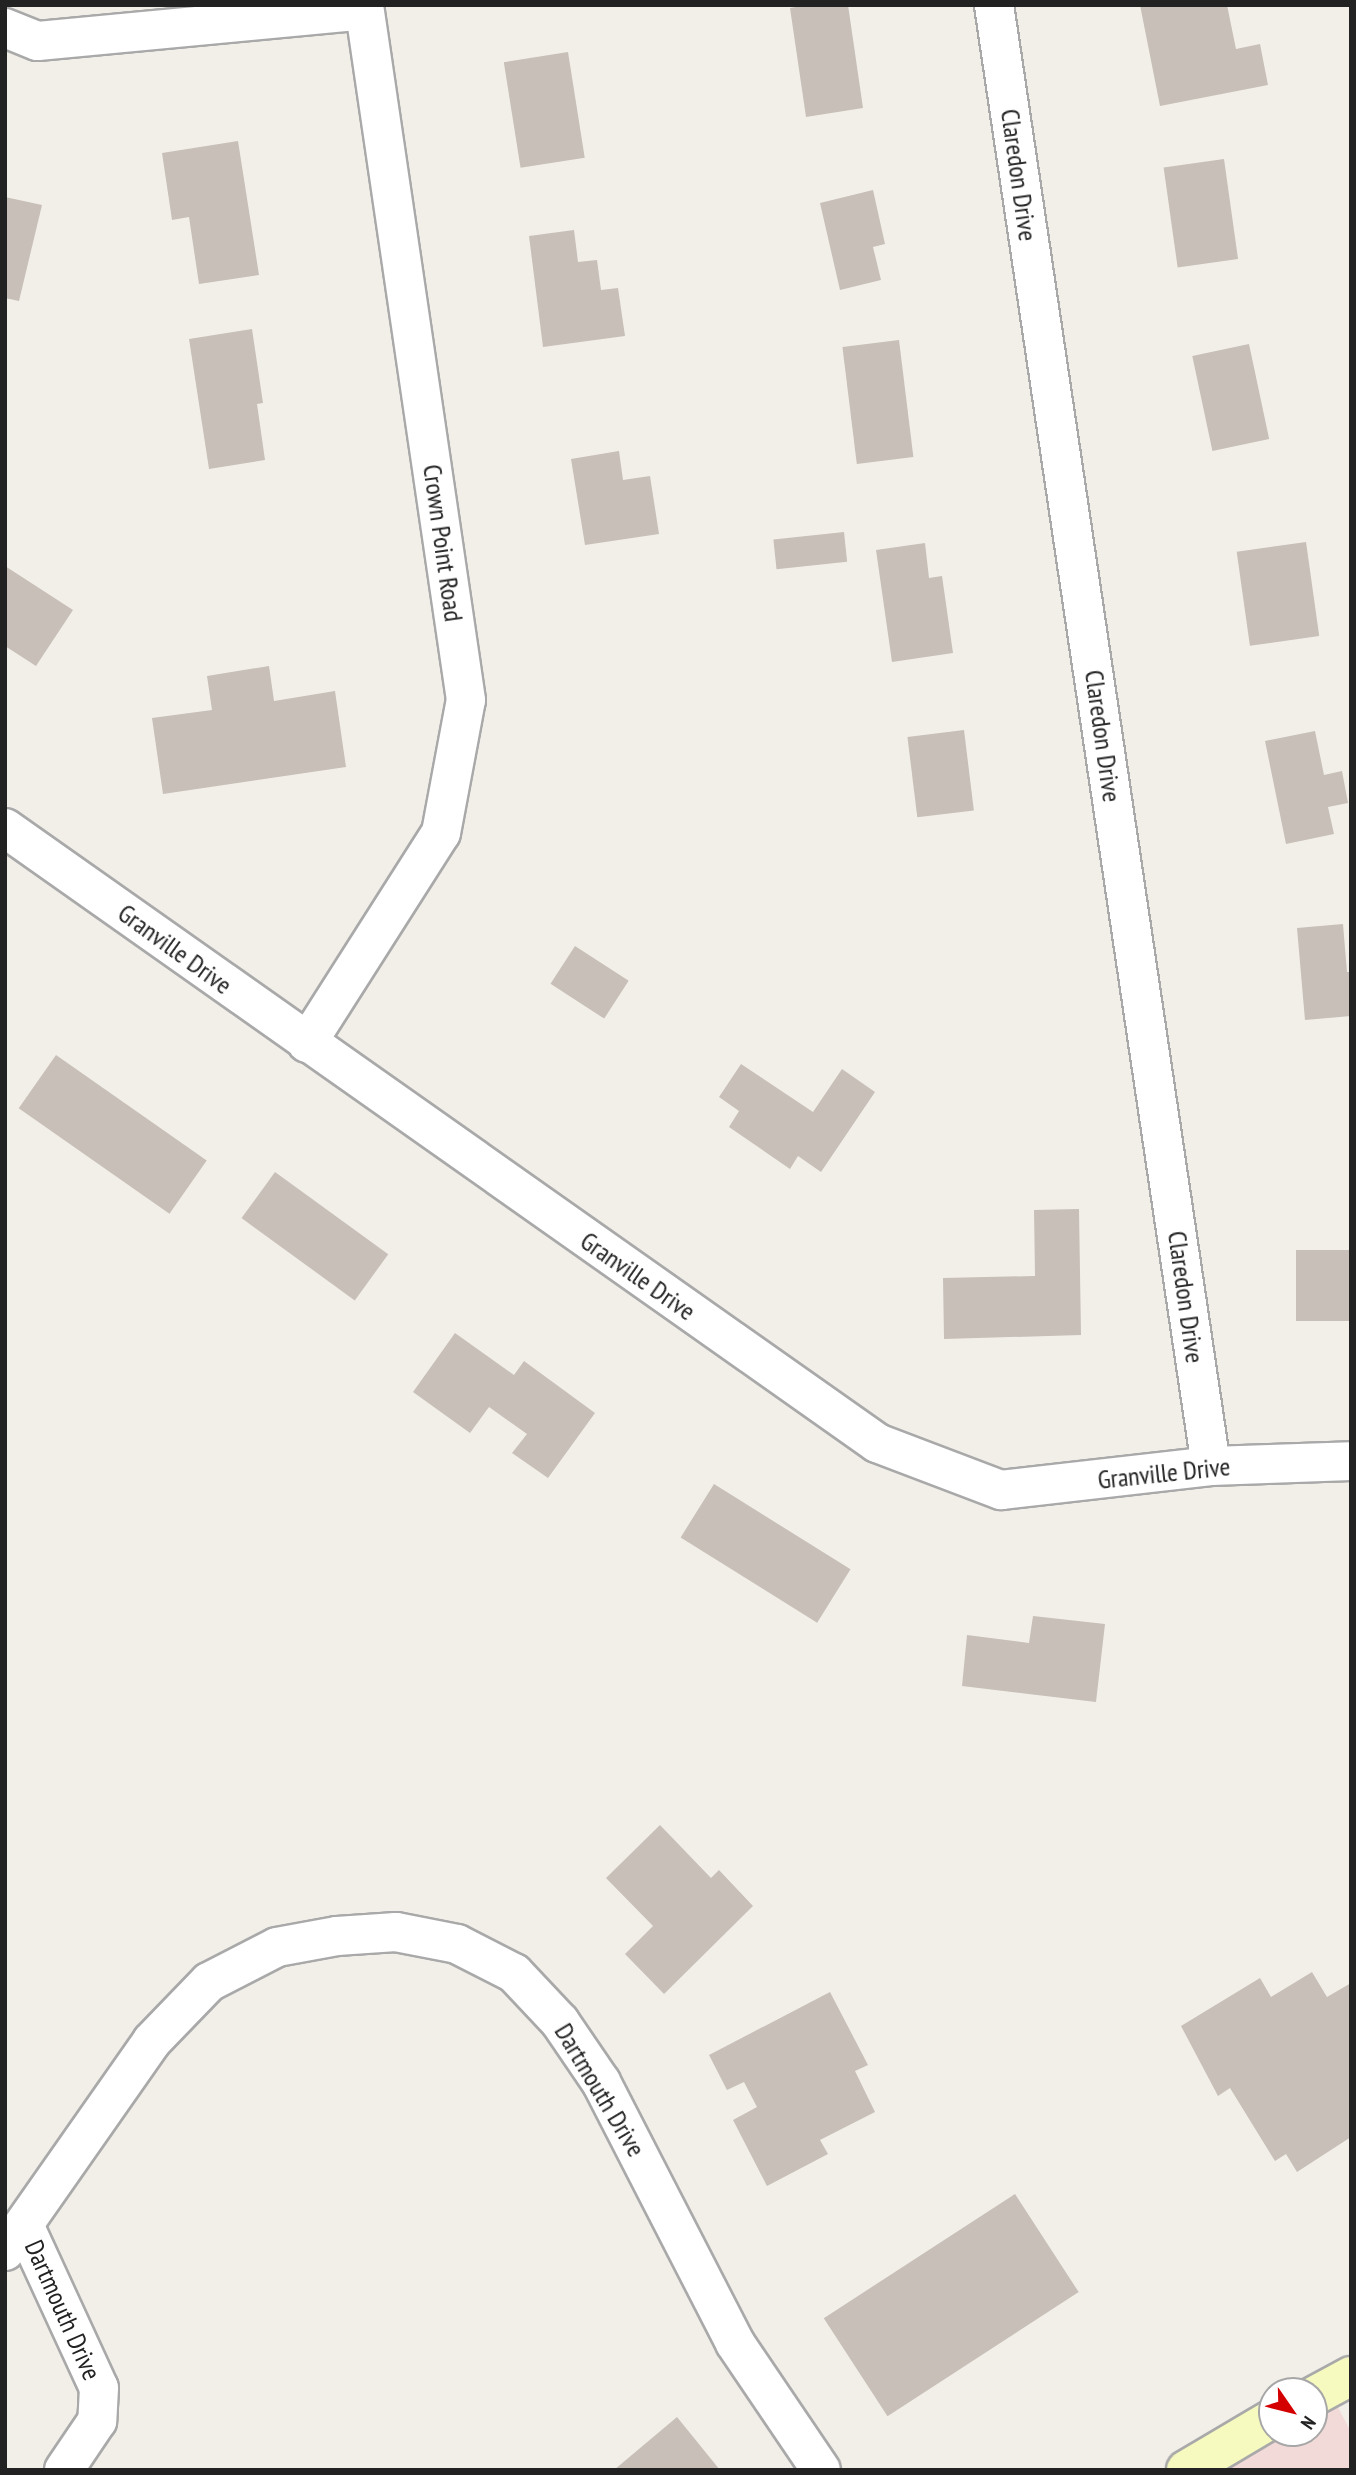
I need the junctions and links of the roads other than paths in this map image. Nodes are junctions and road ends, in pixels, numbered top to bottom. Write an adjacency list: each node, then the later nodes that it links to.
1 (994, 5): 7 (street, Claredon Drive)
2 (364, 8): 3 (street); 5 (street, Crown Point Road)
3 (5, 28)
4 (5, 828): 5 (street, Granville Drive)
5 (307, 1044): 7 (street, Granville Drive)
6 (1351, 1461): 7 (street, Granville Drive)
7 (1211, 1466)
8 (15, 2238): 12 (street, Dartmouth Drive); 13 (street, Dartmouth Drive)
9 (1351, 2376): 10 (street)
10 (1328, 2388)
11 (1258, 2426): 14 (street)
12 (64, 2470)
13 (821, 2470)
14 (1186, 2470)

